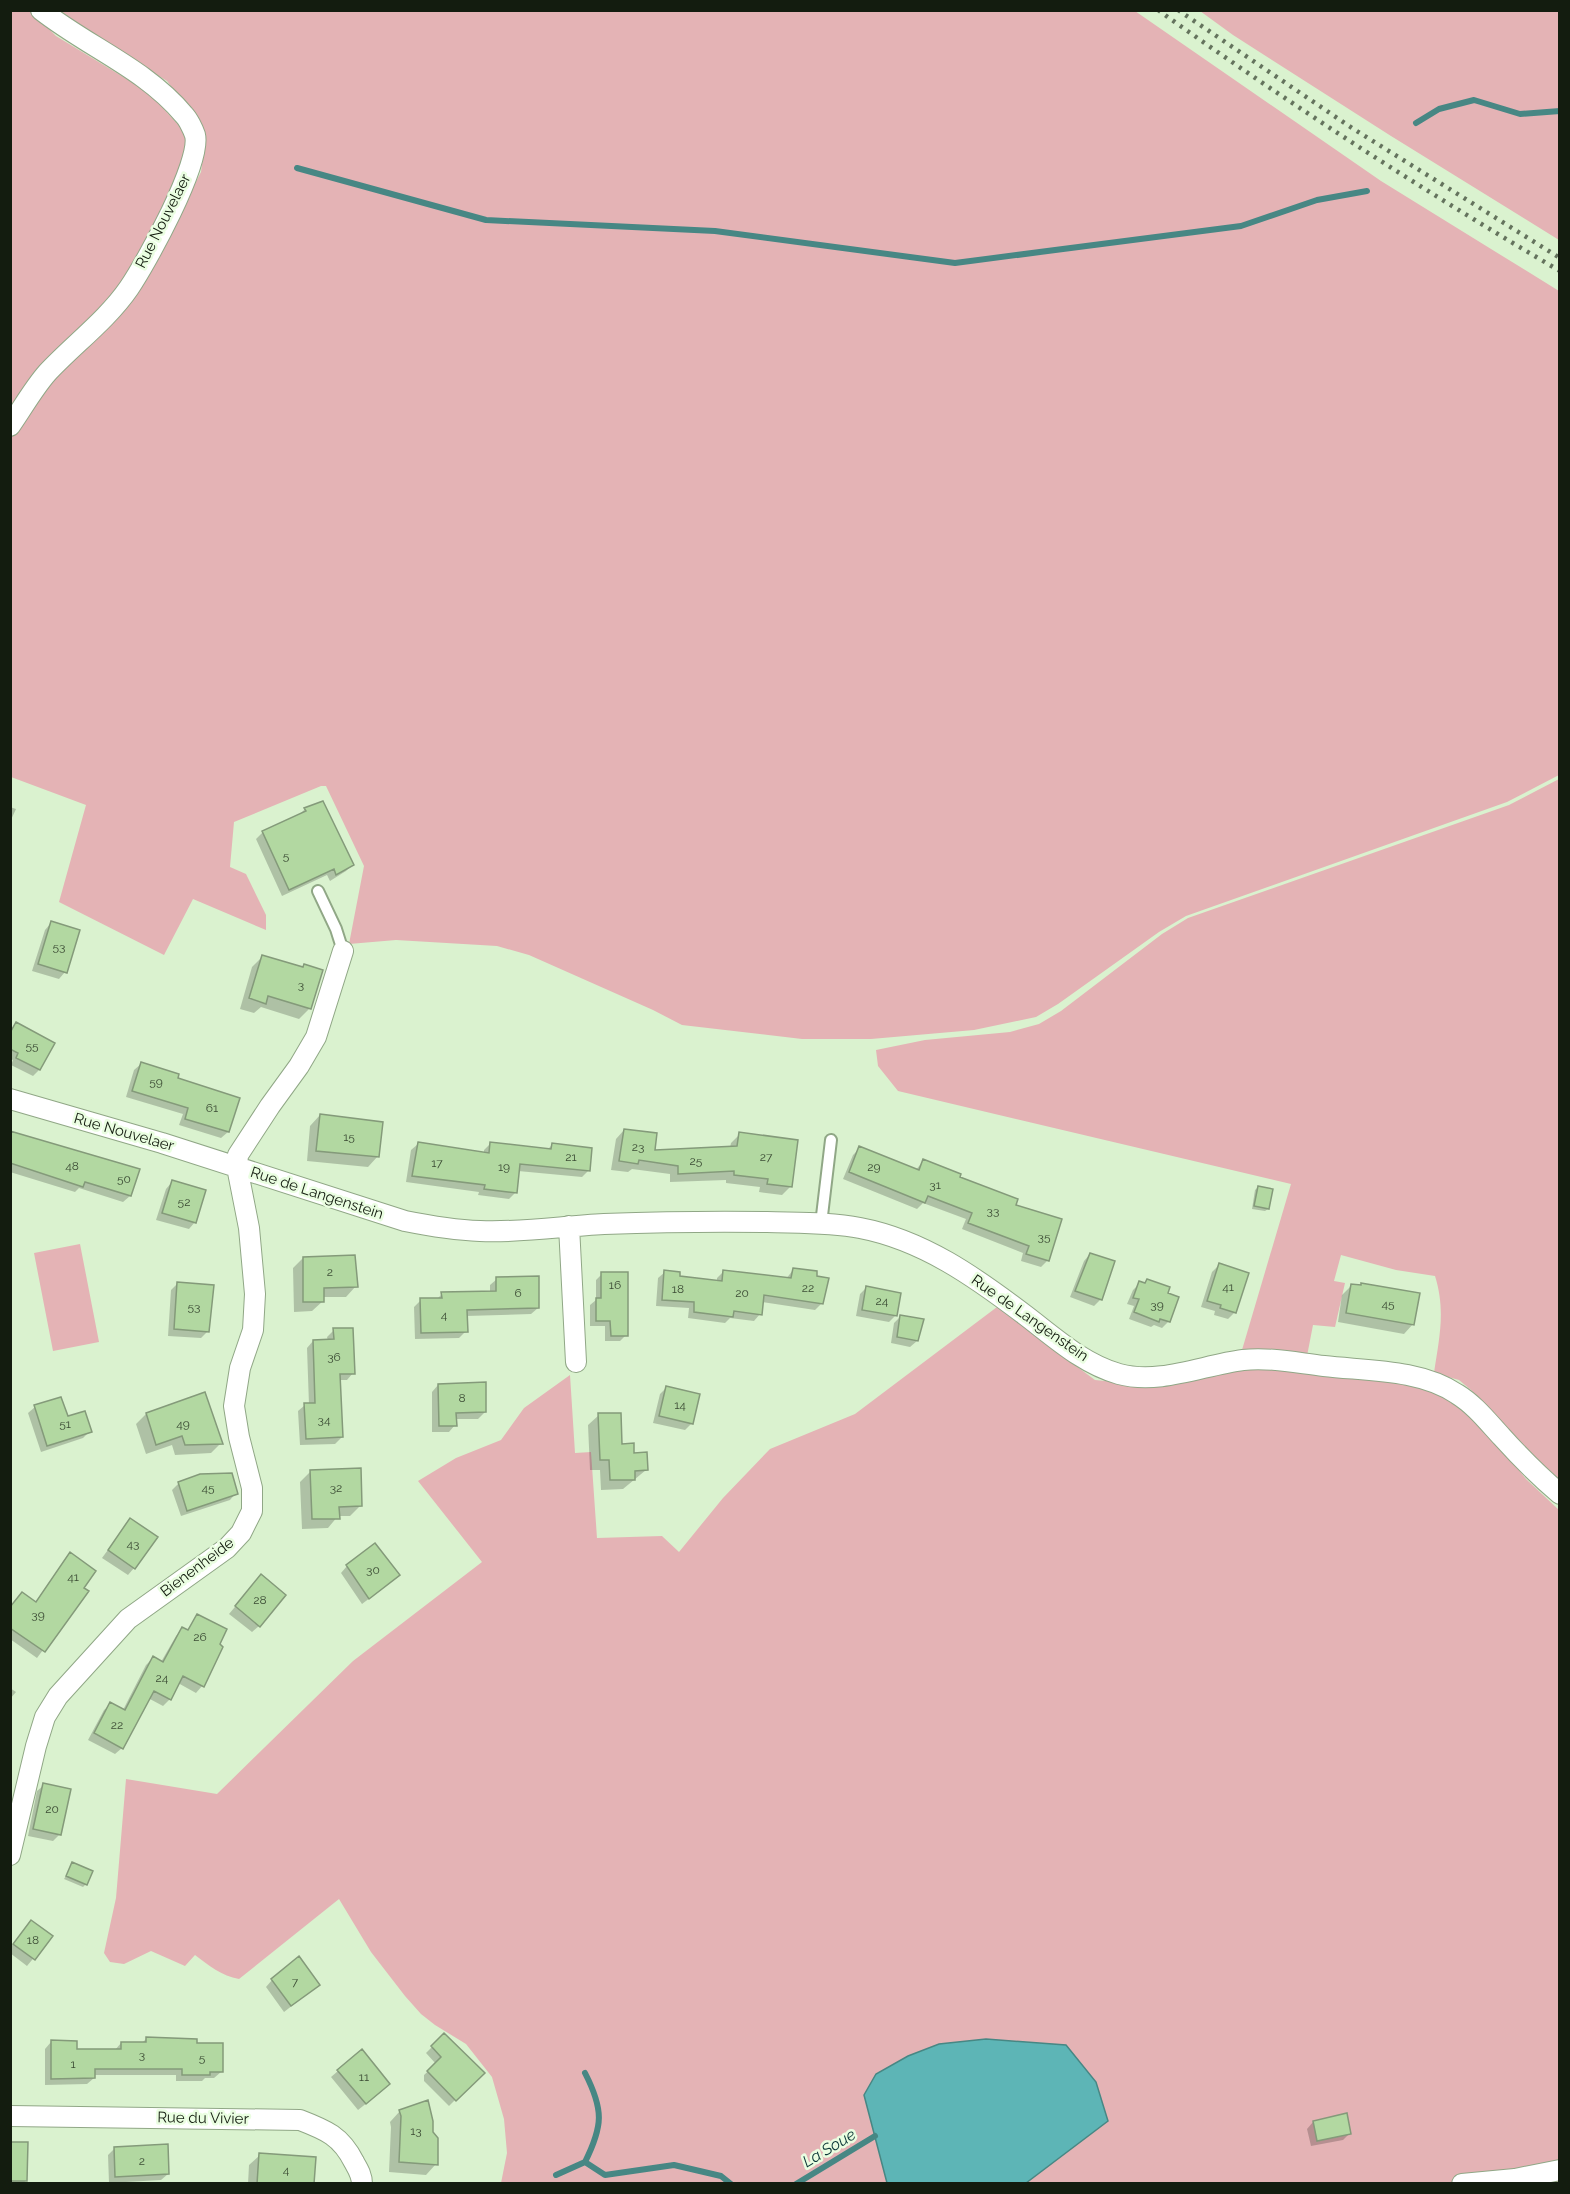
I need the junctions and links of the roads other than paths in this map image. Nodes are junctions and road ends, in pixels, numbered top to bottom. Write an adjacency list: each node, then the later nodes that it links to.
1 (41, 10): 2 (street, Rue Nouvelaer)
2 (10, 426)
3 (318, 891): 4 (lane)
4 (343, 951): 7 (street, Rue de Langenstein)
5 (10, 1099): 7 (street, Rue Nouvelaer)
6 (831, 1140): 8 (lane)
7 (237, 1167): 9 (street, Rue de Langenstein); 12 (street, Bienenheide)
8 (821, 1224): 9 (street, Rue de Langenstein); 11 (street, Rue de Langenstein)
9 (569, 1226): 10 (street)
10 (576, 1362)
11 (1560, 1494)
12 (10, 1855)
13 (10, 2115): 15 (street, Rue du Vivier)
14 (1560, 2170): 16 (street)
15 (362, 2184)
16 (1462, 2184)

